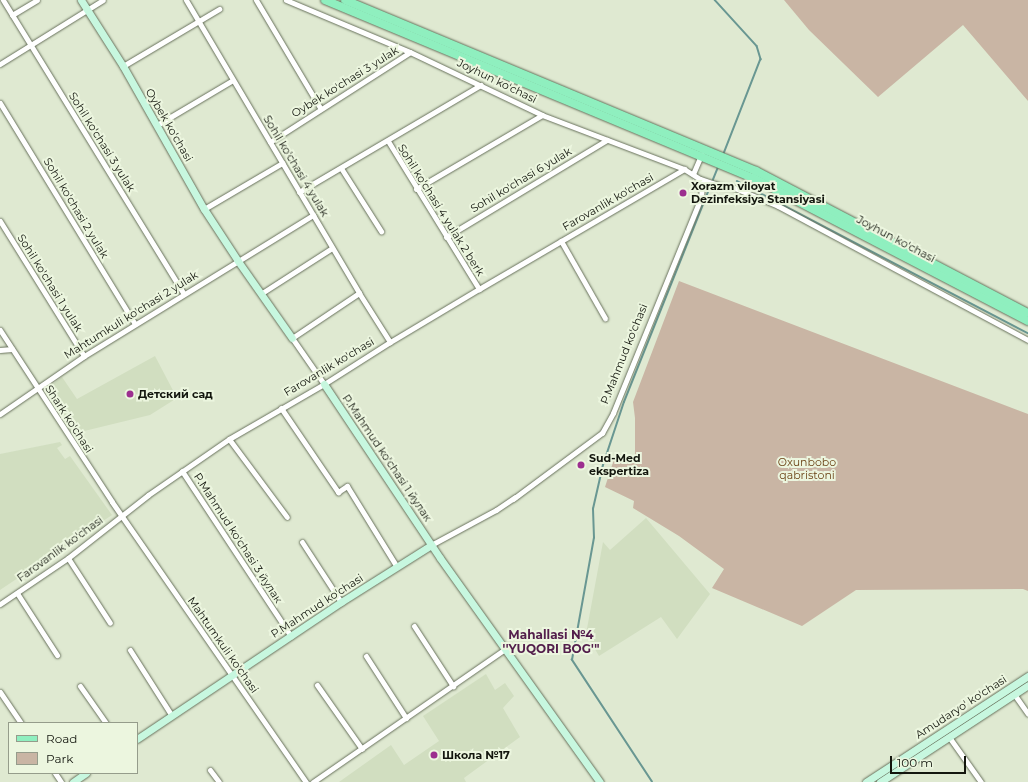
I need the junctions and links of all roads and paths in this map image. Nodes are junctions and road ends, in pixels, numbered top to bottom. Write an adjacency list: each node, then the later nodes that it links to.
1 (3, 0): 12 (street, Sohil ko'chasi 3 yulak)
2 (37, 0): 12 (street)
3 (81, 0): 11 (street, Oybek ko'chasi)
4 (103, 0): 11 (street)
5 (186, 0): 13 (street, Sohil ko'chasi 4 yulak)
6 (256, 0): 21 (street)
7 (286, 0): 15 (street, Joyhun ko'chasi)
8 (325, 0): 28 (main road, Joyhun ko'chasi)
9 (345, 0): 27 (main road, Joyhun ko'chasi)
10 (219, 9): 13 (street)
11 (87, 10): 14 (street); 17 (street, Oybek ko'chasi)
12 (12, 15): 14 (street, Sohil ko'chasi 3 yulak)
13 (199, 21): 17 (street); 18 (street, Sohil ko'chasi 4 yulak)
14 (30, 45): 16 (street); 48 (street, Sohil ko'chasi 3 yulak)
15 (410, 52): 19 (street, Joyhun ko'chasi); 21 (street, Oybek ko'chasi 3 yulak)
16 (0, 64)
17 (123, 66): 23 (street, Oybek ko'chasi)
18 (233, 80): 23 (street); 26 (street, Sohil ko'chasi 4 yulak)
19 (481, 85): 22 (street, Joyhun ko'chasi); 25 (street)
20 (0, 103): 52 (street, Sohil ko'chasi 2 yulak)
21 (320, 108): 26 (street, Oybek ko'chasi 3 yulak)
22 (542, 115): 24 (street, Joyhun ko'chasi); 35 (street)
23 (157, 125): 37 (street, Oybek ko'chasi)
24 (607, 140): 31 (street, Joyhun ko'chasi); 41 (street, Sohil ko'chasi 6 yulak)
25 (388, 141): 30 (street); 35 (street, Sohil ko'chasi 4 yulak 2 berk)
26 (270, 142): 29 (street, Sohil ko'chasi 4 yulak)
27 (706, 150): 28 (street); 33 (main road, Joyhun ko'chasi)
28 (703, 158): 32 (street); 33 (main road, Joyhun ko'chasi)
29 (282, 163): 36 (street, Sohil ko'chasi 4 yulak); 37 (street)
30 (341, 168): 36 (street); 40 (street)
31 (684, 170): 32 (street, Joyhun ko'chasi); 42 (street, Farovanlik ko'chasi)
32 (693, 174): 34 (street, Joyhun ko'chasi)
33 (755, 175): 49 (main road, Joyhun ko'chasi); 51 (main road, Joyhun ko'chasi)
34 (700, 179): 55 (street, Joyhun ko'chasi); 67 (street, P.Mahmud ko'chasi)
35 (416, 189): 41 (street, Sohil ko'chasi 4 yulak 2 berk)
36 (299, 192): 38 (street, Sohil ko'chasi 4 yulak)
37 (204, 209): 44 (street, Oybek ko'chasi)
38 (313, 215): 43 (street, Sohil ko'chasi 4 yulak); 44 (street)
39 (0, 221): 59 (street, Sohil ko'chasi 1 yulak)
40 (381, 231)
41 (446, 237): 45 (street, Sohil ko'chasi 4 yulak 2 berk)
42 (561, 241): 45 (street, Farovanlik ko'chasi); 50 (street)
43 (332, 248): 46 (street); 47 (street, Sohil ko'chasi 4 yulak)
44 (238, 260): 46 (street, Oybek ko'chasi); 48 (street, Mahtumkuli ko'chasi 2 yulak)
45 (479, 289): 56 (street, Farovanlik ko'chasi)
46 (262, 293): 54 (street, Oybek ko'chasi)
47 (359, 293): 54 (street); 56 (street, Sohil ko'chasi 4 yulak)
48 (184, 294): 52 (street, Mahtumkuli ko'chasi 2 yulak)
49 (1028, 313)
50 (605, 318)
51 (1028, 321)
52 (134, 324): 59 (street, Mahtumkuli ko'chasi 2 yulak)
53 (0, 330): 57 (street, Shark ko'chasi)
54 (292, 338): 60 (street, Oybek ko'chasi)
55 (1028, 340)
56 (390, 342): 60 (street, Farovanlik ko'chasi)
57 (12, 349): 58 (street); 61 (street, Shark ko'chasi)
58 (0, 350)
59 (84, 356): 61 (street, Mahtumkuli ko'chasi 2 yulak)
60 (324, 384): 62 (street, Farovanlik ko'chasi); 71 (street, P.Mahmud ko'chasi 1 йулак)
61 (36, 387): 63 (street, Mahtumkuli ko'chasi 2 yulak); 68 (street, Shark ko'chasi)
62 (281, 408): 65 (street, Farovanlik ko'chasi); 73 (street)
63 (0, 414)
64 (606, 433): 67 (street, P.Mahmud ko'chasi)
65 (229, 439): 66 (street, Farovanlik ko'chasi); 69 (street)
66 (182, 471): 68 (street, Farovanlik ko'chasi); 79 (street, P.Mahmud ko'chasi 3 йулак)
67 (513, 499): 71 (street, P.Mahmud ko'chasi)
68 (123, 517): 72 (street, Farovanlik ko'chasi); 84 (street, Mahtumkuli ko'chasi)
69 (287, 517)
70 (302, 542): 75 (street)
71 (432, 545): 73 (street, P.Mahmud ko'chasi); 81 (street, P.Mahmud ko'chasi 1 йулак)
72 (68, 558): 74 (street, Farovanlik ko'chasi); 77 (street)
73 (397, 567): 75 (street, P.Mahmud ko'chasi)
74 (17, 593): 76 (street, Farovanlik ko'chasi); 82 (street)
75 (341, 602): 79 (street, P.Mahmud ko'chasi)
76 (0, 604)
77 (110, 624)
78 (414, 626): 89 (street)
79 (291, 636): 84 (street, P.Mahmud ko'chasi)
80 (130, 650): 93 (street)
81 (505, 650): 89 (street); 107 (street, P.Mahmud ko'chasi 1 йулак)
82 (57, 655)
83 (366, 656): 94 (street)
84 (231, 676): 93 (street, P.Mahmud ko'chasi); 105 (street, Mahtumkuli ko'chasi)
85 (1028, 676): 97 (street, Amudaryo' ko'chasi)
86 (317, 685): 99 (street)
87 (1028, 685): 91 (street)
88 (80, 686): 96 (street)
89 (453, 686): 94 (street)
90 (0, 692): 95 (street)
91 (1014, 694): 92 (street); 97 (street)
92 (1028, 714)
93 (172, 716): 98 (street, P.Mahmud ko'chasi)
94 (406, 718): 99 (street)
95 (20, 722)
96 (105, 722)
97 (947, 734): 102 (street); 108 (street, Amudaryo' ko'chasi); 109 (street)
98 (138, 738)
99 (362, 748): 106 (street)
100 (210, 770): 104 (street)
101 (85, 774): 103 (street)
102 (884, 781)
103 (73, 782)
104 (219, 782)
105 (306, 782)
106 (313, 782)
107 (600, 782)
108 (866, 782)
109 (981, 782)

